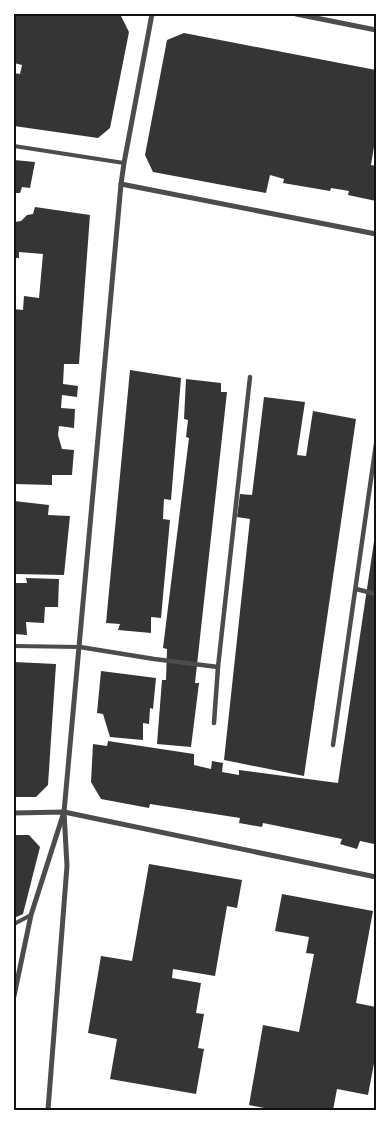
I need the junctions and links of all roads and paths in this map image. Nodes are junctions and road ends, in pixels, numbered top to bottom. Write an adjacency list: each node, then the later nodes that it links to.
1 (152, 14): 5 (street)
2 (296, 14): 3 (street)
3 (376, 30)
4 (14, 146): 5 (lane)
5 (124, 163): 6 (street)
6 (122, 184): 7 (street); 13 (street)
7 (376, 234)
8 (250, 377): 14 (street)
9 (376, 444): 10 (street)
10 (356, 589): 11 (street); 16 (street)
11 (376, 594)
12 (14, 646): 13 (lane)
13 (80, 647): 14 (street); 17 (street)
14 (218, 667): 15 (street)
15 (214, 723)
16 (333, 745)
17 (64, 812): 18 (street); 19 (street); 20 (street); 23 (street)
18 (14, 814)
19 (376, 877)
20 (31, 915): 21 (lane); 22 (street)
21 (14, 924)
22 (14, 996)
23 (48, 1110)

